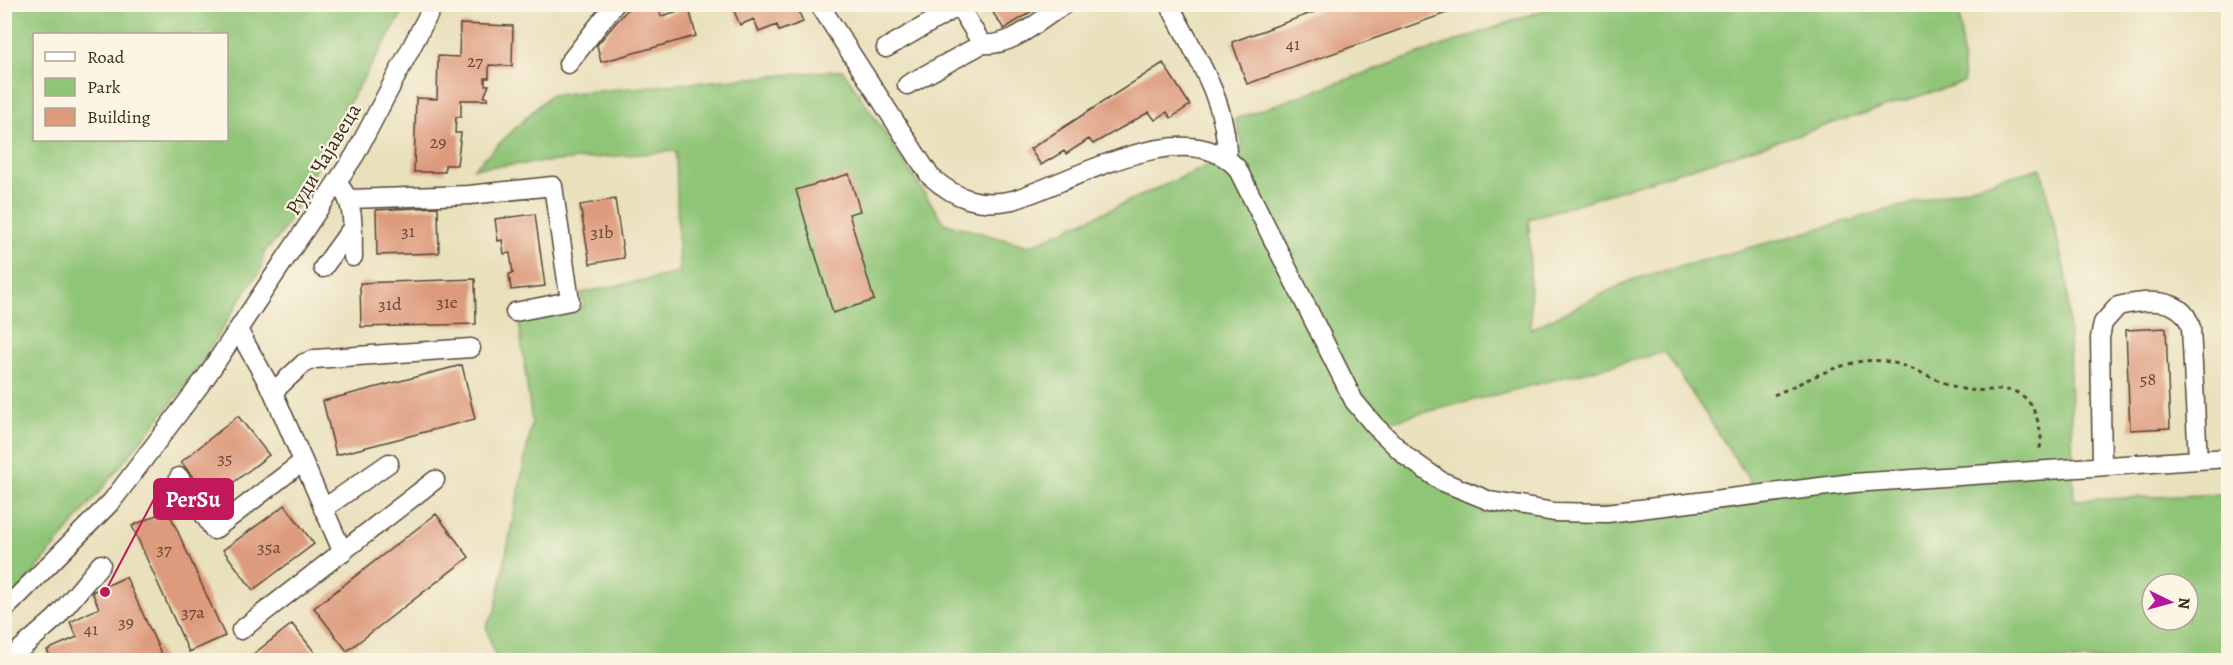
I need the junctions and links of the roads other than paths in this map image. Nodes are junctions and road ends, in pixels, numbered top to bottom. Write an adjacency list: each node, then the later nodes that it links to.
1 (434, 4): 11 (street, Руди Чајавеца)
2 (615, 4): 8 (street)
3 (819, 4): 10 (street)
4 (1065, 4): 6 (street)
5 (1169, 4): 10 (street)
6 (982, 44): 7 (street); 9 (street)
7 (886, 48)
8 (568, 64)
9 (907, 85)
10 (1227, 157): 24 (street)
11 (337, 183): 12 (street); 17 (street, Руди Чајавеца)
12 (349, 199): 13 (street); 16 (street, Руди Чајавеца)
13 (352, 228): 14 (street); 15 (street)
14 (353, 257)
15 (323, 268)
16 (515, 312)
17 (238, 330): 19 (street); 30 (street, Руди Чајавеца)
18 (471, 348): 19 (street)
19 (273, 392): 22 (street)
20 (2229, 458): 21 (street)
21 (2198, 460): 24 (street); 24 (street)
22 (302, 462): 25 (street); 27 (street)
23 (389, 463): 27 (street)
24 (2102, 465)
25 (179, 477)
26 (435, 480): 28 (street)
27 (323, 509): 28 (street)
28 (343, 553): 31 (street)
29 (101, 564): 32 (street)
30 (4, 610)
31 (241, 630)
32 (8, 660)

